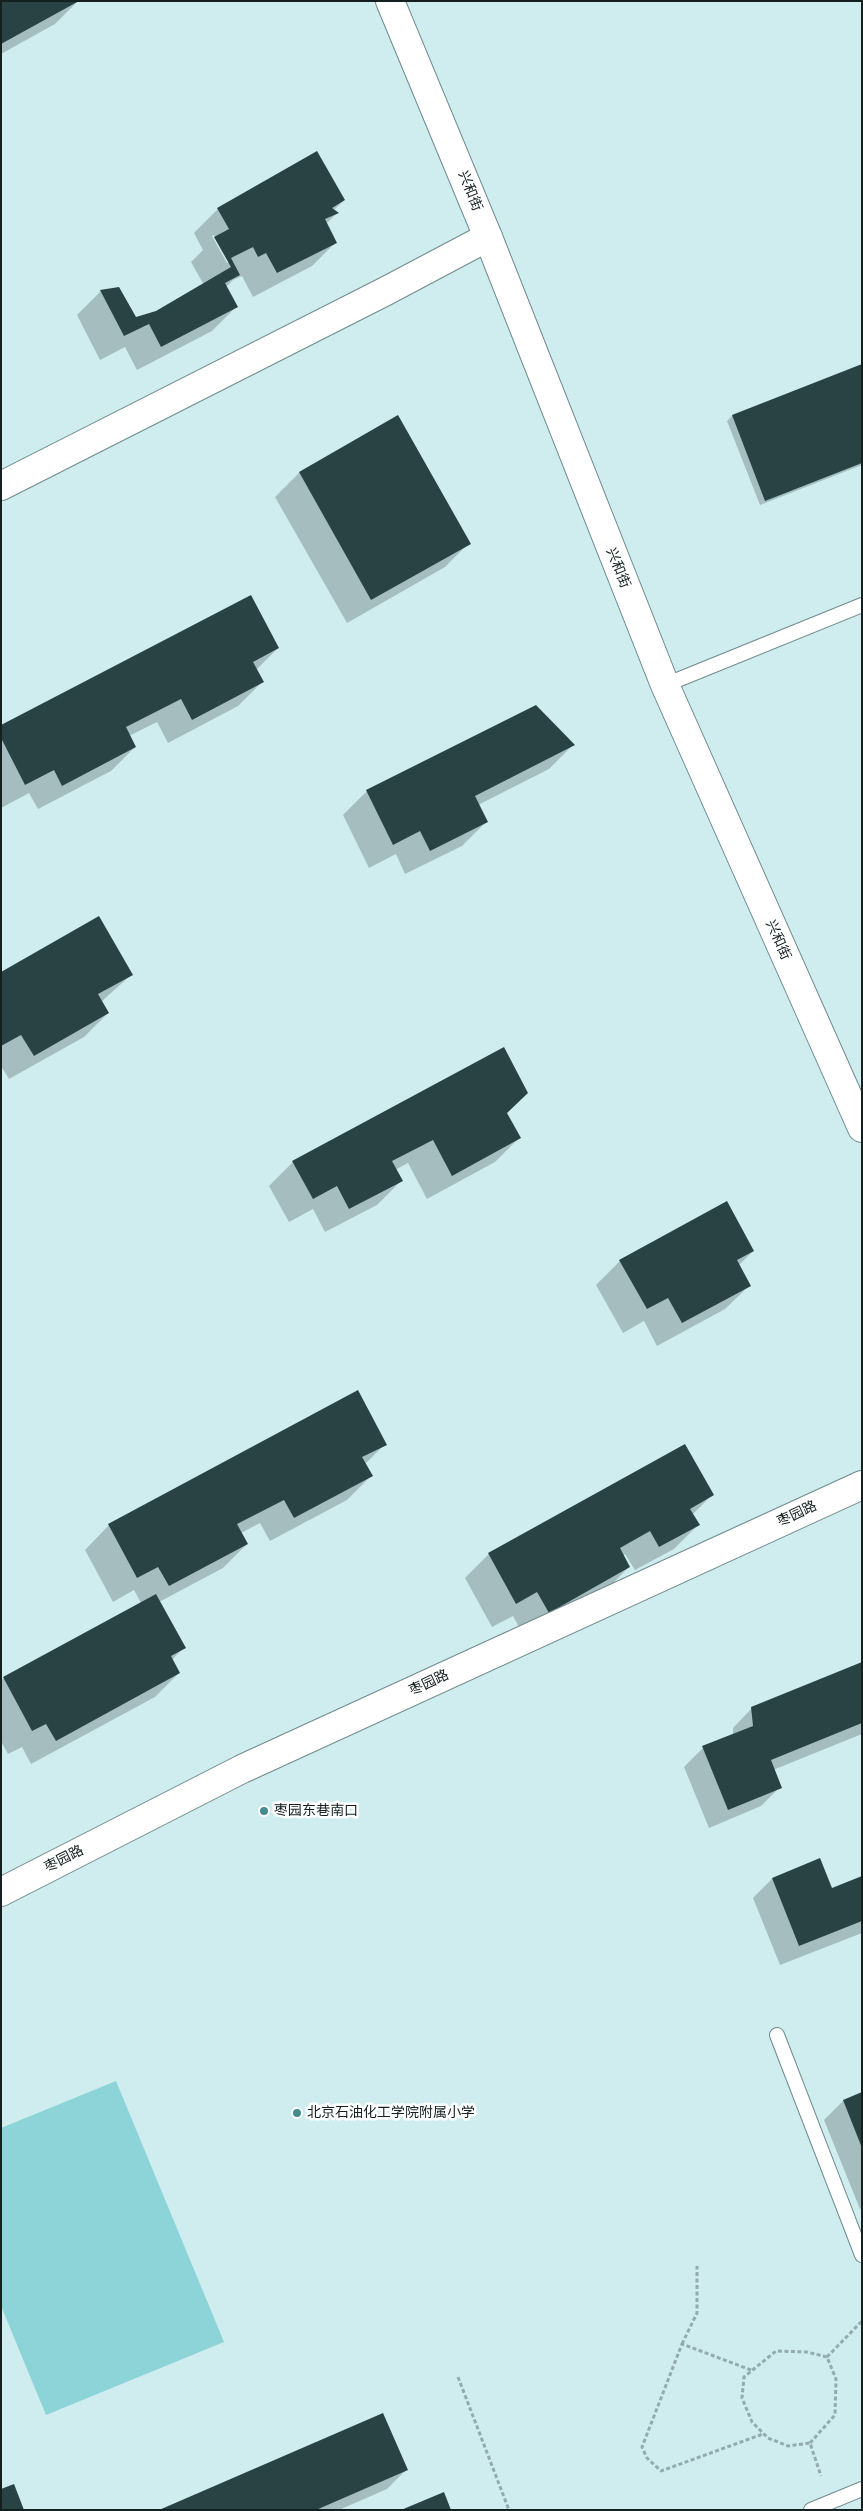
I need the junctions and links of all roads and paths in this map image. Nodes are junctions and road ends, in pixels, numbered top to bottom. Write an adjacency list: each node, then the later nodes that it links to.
1 (390, 1): 2 (street, 兴和街)
2 (488, 237): 3 (street); 5 (street, 兴和街)
3 (1, 486)
4 (862, 605): 5 (lane)
5 (664, 685): 6 (street, 兴和街)
6 (862, 1128)
7 (862, 1485): 8 (street, 枣园路)
8 (1, 1892)
9 (777, 2035): 10 (lane)
10 (862, 2255)
11 (697, 2266): 13 (path)
12 (862, 2321): 14 (path)
13 (682, 2344): 15 (path); 17 (path)
14 (827, 2357): 15 (path); 18 (path)
15 (751, 2370): 17 (path)
16 (458, 2377): 21 (path)
17 (763, 2434): 18 (path)
18 (810, 2444): 19 (path)
19 (822, 2476)
20 (862, 2489): 22 (lane)
21 (509, 2510)
22 (811, 2510)

